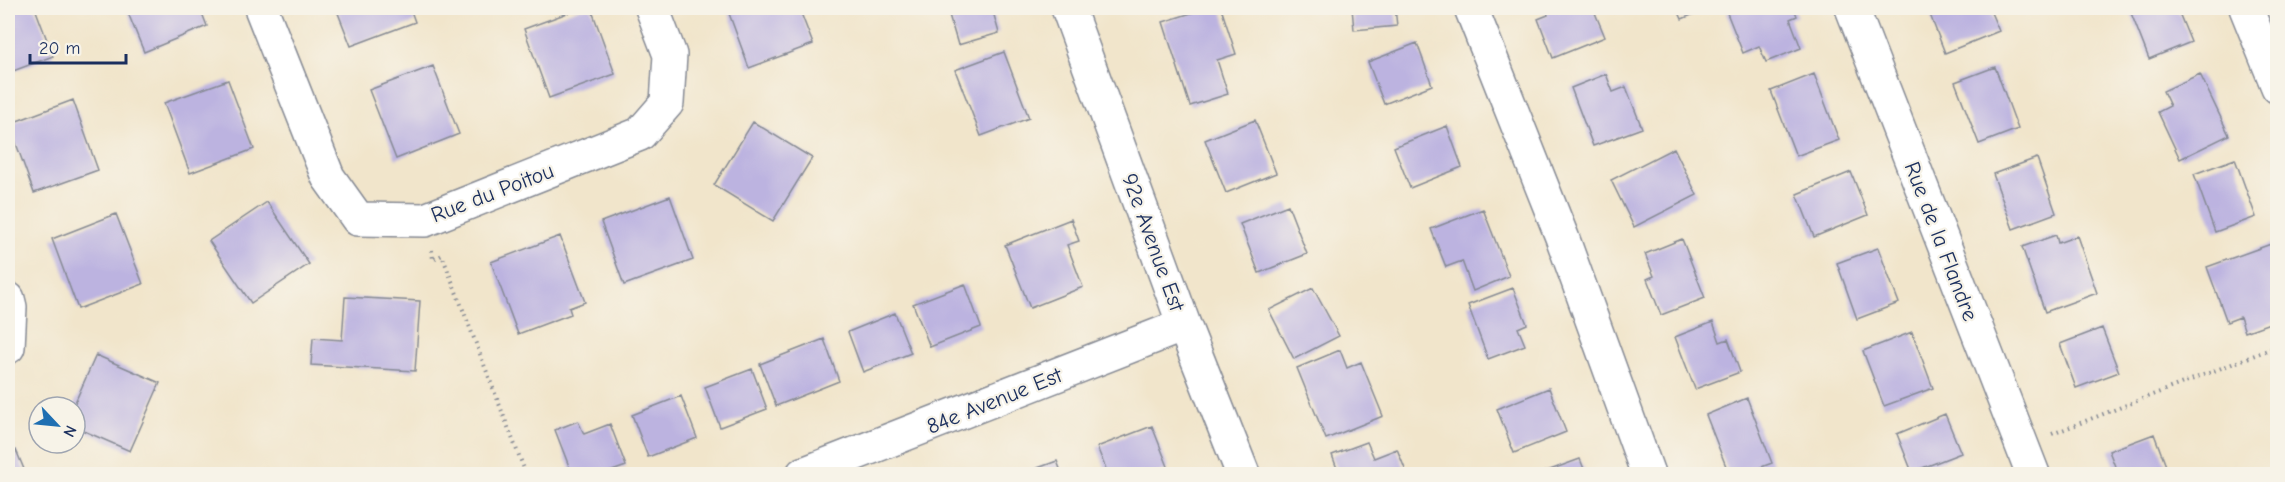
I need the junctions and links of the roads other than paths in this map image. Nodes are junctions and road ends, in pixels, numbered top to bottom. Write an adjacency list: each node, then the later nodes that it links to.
1 (261, 8): 2 (street, Rue du Poitou)
2 (652, 8)
3 (1068, 8): 9 (street, 92e Avenue Est)
4 (1471, 8): 14 (street)
5 (1852, 8): 15 (street, Rue de la Flandre)
6 (2246, 8): 7 (street)
7 (2277, 87)
8 (8, 299): 10 (street)
9 (1184, 325): 11 (street, 84e Avenue Est); 13 (street, 92e Avenue Est)
10 (8, 347)
11 (838, 468): 12 (street, 84e Avenue Est)
12 (803, 474)
13 (1243, 474)
14 (1648, 474)
15 (2033, 474)

